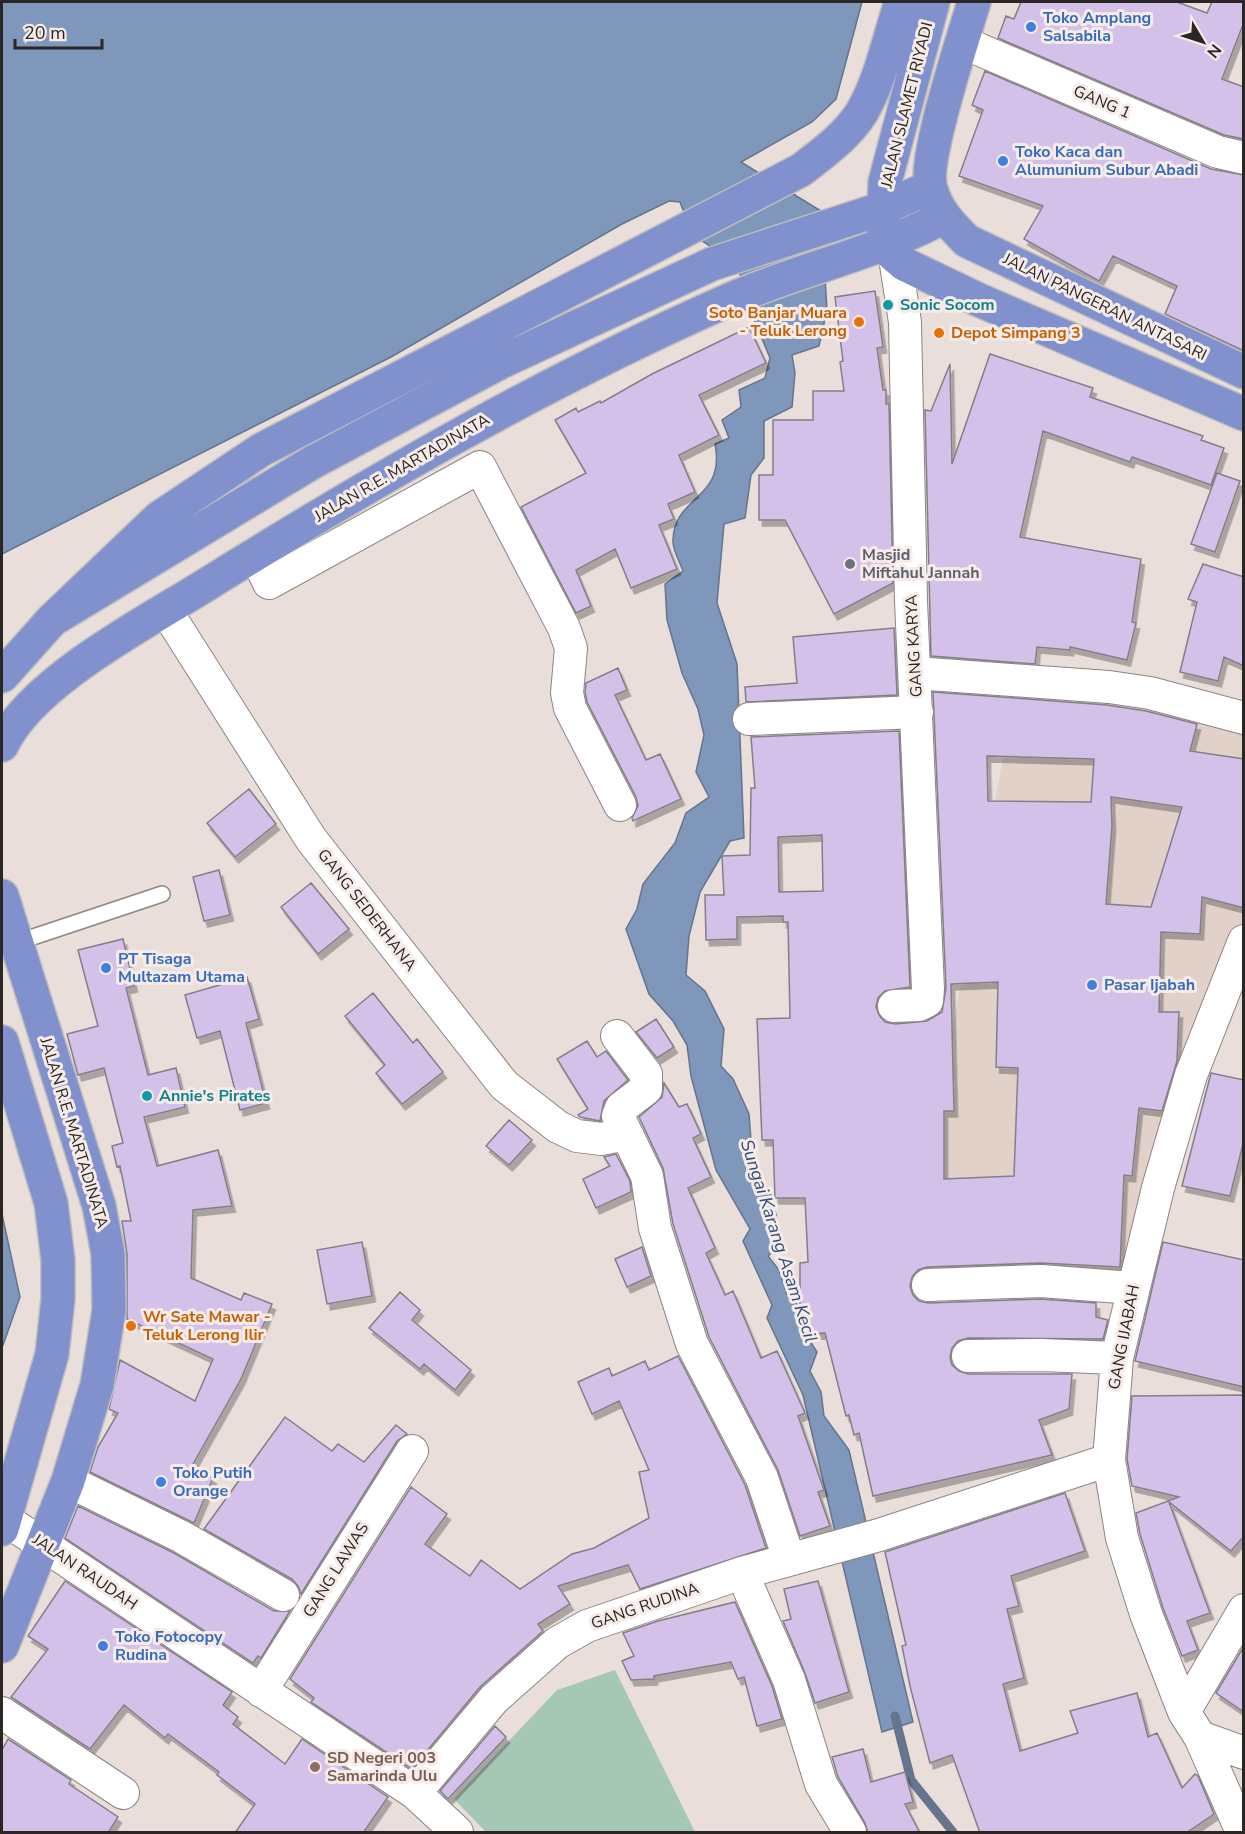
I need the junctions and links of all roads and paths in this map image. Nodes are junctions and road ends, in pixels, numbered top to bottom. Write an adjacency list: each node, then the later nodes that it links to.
1 (901, 2): 14 (highway)
2 (933, 2): 7 (highway, JALAN SLAMET RIYADI)
3 (974, 2): 4 (highway)
4 (962, 42): 5 (street, GANG 1); 6 (highway)
5 (1244, 158)
6 (930, 187): 7 (highway); 8 (highway)
7 (884, 208): 9 (highway, JALAN SLAMET RIYADI); 14 (highway)
8 (943, 216): 9 (highway, JALAN R.E. MARTADINATA); 10 (highway, JALAN PANGERAN ANTASARI)
9 (889, 251): 11 (highway); 12 (highway, JALAN R.E. MARTADINATA); 15 (street, GANG KARYA)
10 (1244, 372)
11 (1244, 414)
12 (255, 554): 13 (highway, JALAN R.E. MARTADINATA); 21 (street)
13 (165, 609): 20 (highway, JALAN R.E. MARTADINATA); 29 (street, GANG SEDERHANA)
14 (52, 620): 16 (highway)
15 (915, 673): 17 (street, GANG KARYA); 18 (street)
16 (2, 676)
17 (917, 712): 19 (street); 26 (street, GANG KARYA)
18 (1244, 718)
19 (749, 719)
20 (2, 746)
21 (620, 805)
22 (162, 894): 25 (lane)
23 (2, 896): 25 (highway, JALAN R.E. MARTADINATA)
24 (1244, 941): 31 (street, GANG IJABAH)
25 (15, 943): 36 (highway, JALAN R.E. MARTADINATA)
26 (894, 1006)
27 (617, 1036): 29 (street)
28 (2, 1042): 37 (highway)
29 (626, 1134): 39 (street)
30 (928, 1284): 31 (street)
31 (1133, 1288): 33 (street, GANG IJABAH)
32 (968, 1356): 33 (street)
33 (1117, 1358): 35 (street, GANG IJABAH)
34 (412, 1451): 44 (street, GANG LAWAS)
35 (1109, 1460): 39 (street, GANG RUDINA); 46 (street, GANG IJABAH)
36 (68, 1481): 38 (highway, JALAN R.E. MARTADINATA); 41 (street)
37 (4, 1524): 38 (street, JALAN RAUDAH)
38 (43, 1543): 43 (highway, JALAN R.E. MARTADINATA); 44 (street, JALAN RAUDAH)
39 (789, 1559): 40 (street, GANG RUDINA)
40 (742, 1573): 49 (street, GANG RUDINA); 51 (street)
41 (283, 1595)
42 (1244, 1611): 46 (street)
43 (2, 1646)
44 (261, 1690): 49 (street, JALAN RAUDAH)
45 (2, 1713): 48 (street)
46 (1192, 1725): 47 (street); 52 (street, GANG IJABAH)
47 (1244, 1753)
48 (123, 1793)
49 (415, 1793): 50 (street, JALAN RAUDAH)
50 (457, 1833)
51 (850, 1833)
52 (1242, 1833)

